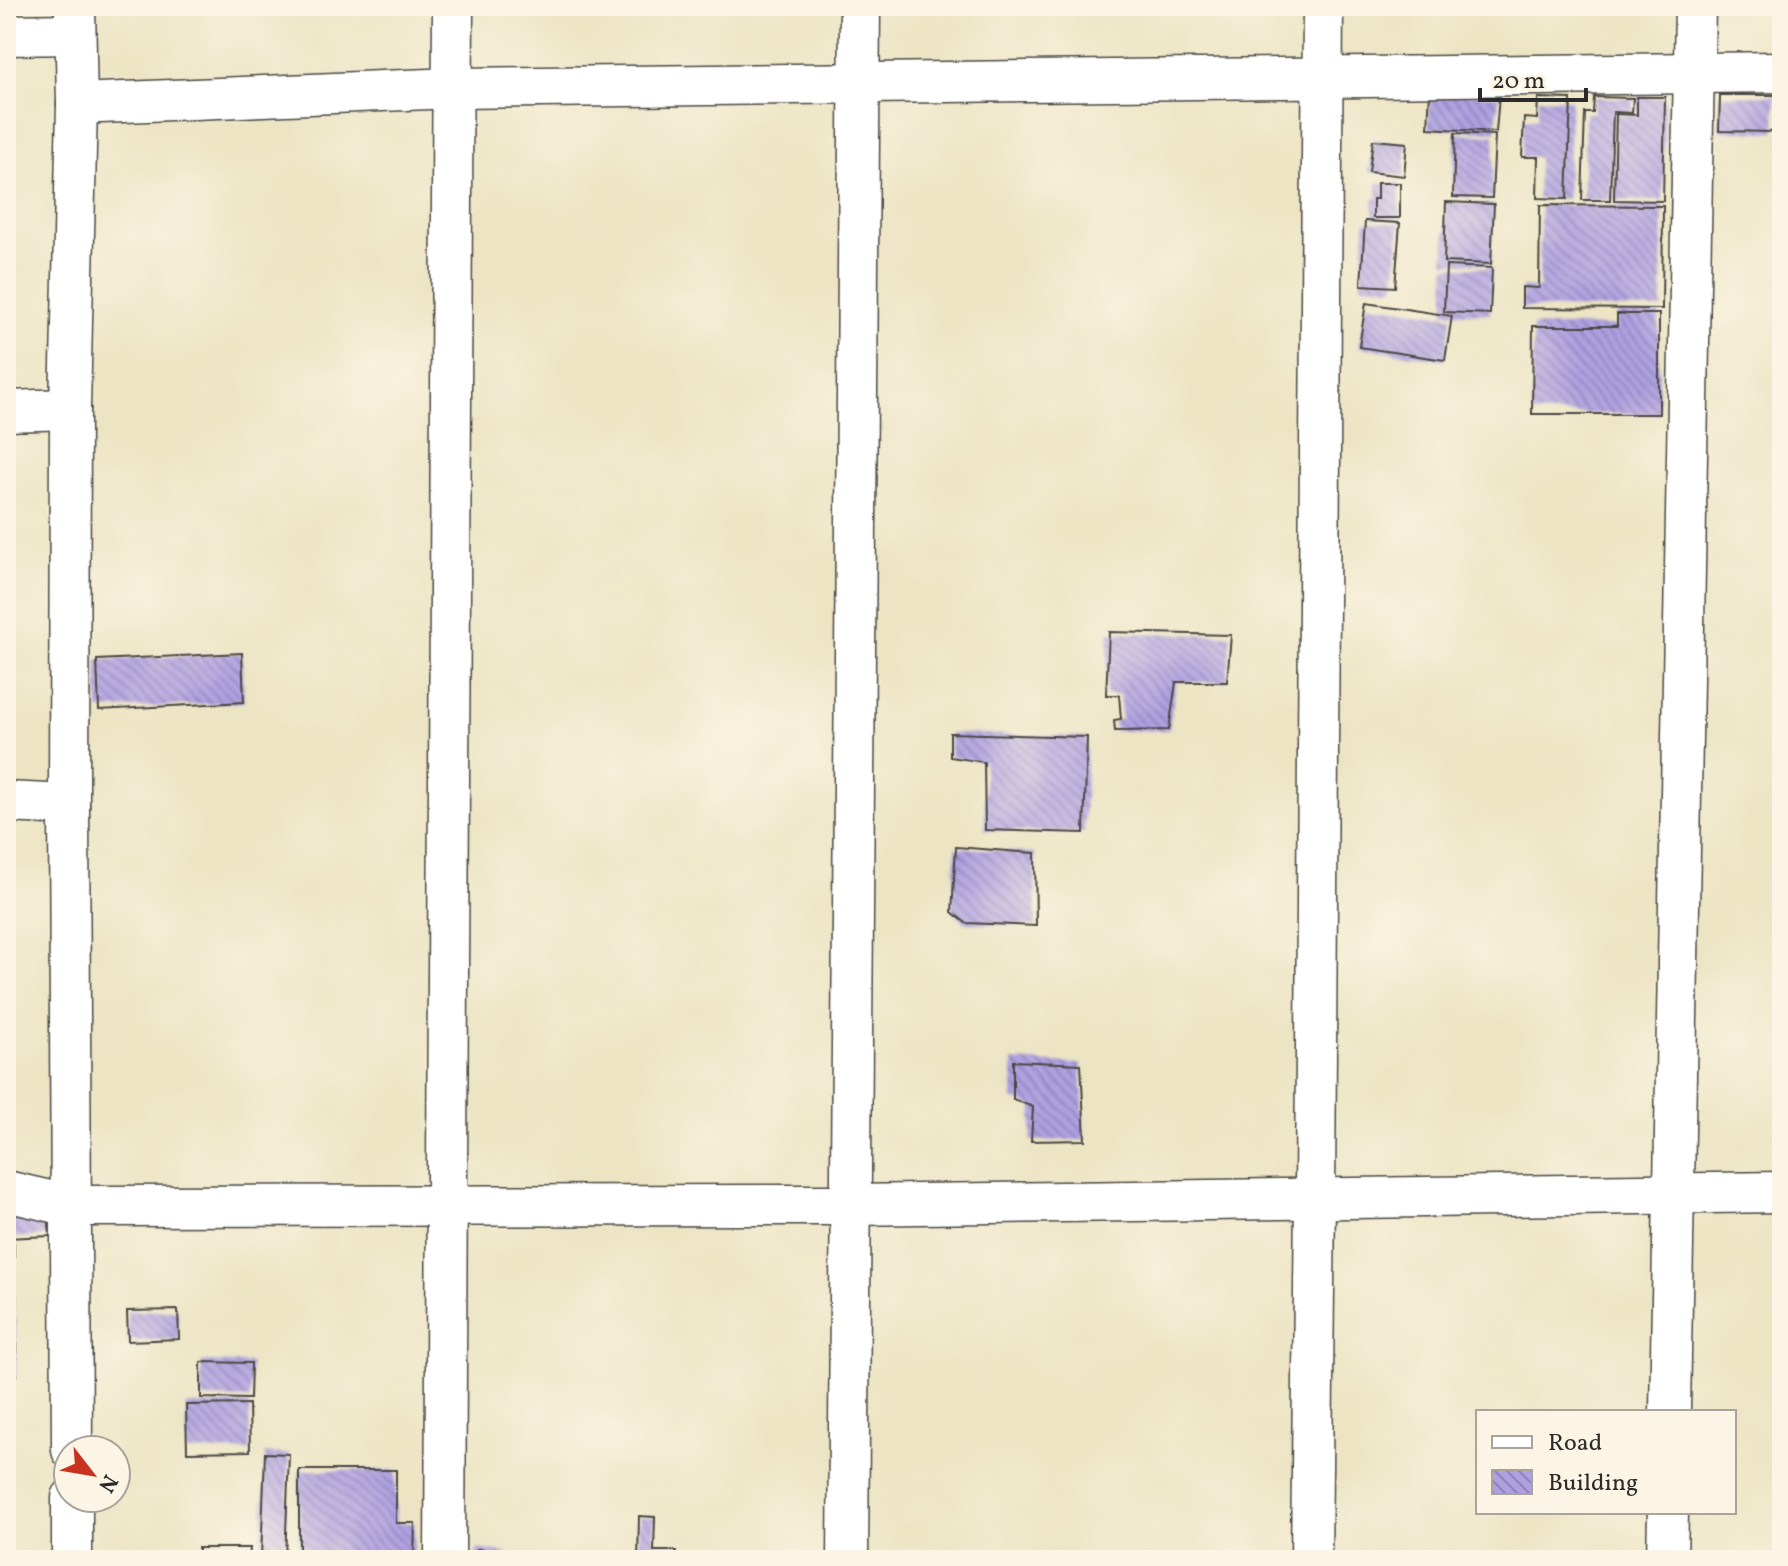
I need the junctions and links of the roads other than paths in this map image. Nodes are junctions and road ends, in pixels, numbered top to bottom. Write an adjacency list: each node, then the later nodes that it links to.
1 (453, 6): 11 (street)
2 (860, 6): 10 (street)
3 (1323, 6): 9 (street)
4 (1695, 6): 8 (street)
5 (75, 20): 6 (street); 12 (street)
6 (6, 35)
7 (1782, 72): 8 (street)
8 (1694, 73): 9 (street); 19 (street)
9 (1322, 77): 10 (street); 20 (street)
10 (859, 83): 11 (street); 21 (street)
11 (453, 88): 12 (street); 23 (street)
12 (77, 104): 13 (street)
13 (70, 409): 14 (street); 16 (street)
14 (6, 411)
15 (6, 802): 16 (street)
16 (69, 805): 22 (street)
17 (6, 1191): 22 (street)
18 (1782, 1192): 19 (street)
19 (1674, 1193): 20 (street); 24 (street)
20 (1315, 1198): 21 (street); 31 (street)
21 (849, 1205): 23 (street); 30 (street)
22 (71, 1206): 23 (street); 25 (street)
23 (448, 1206): 29 (street)
24 (1670, 1410)
25 (72, 1434)
26 (72, 1514): 28 (street)
27 (1668, 1514): 32 (street)
28 (72, 1560)
29 (445, 1560)
30 (848, 1560)
31 (1311, 1560)
32 (1667, 1560)

